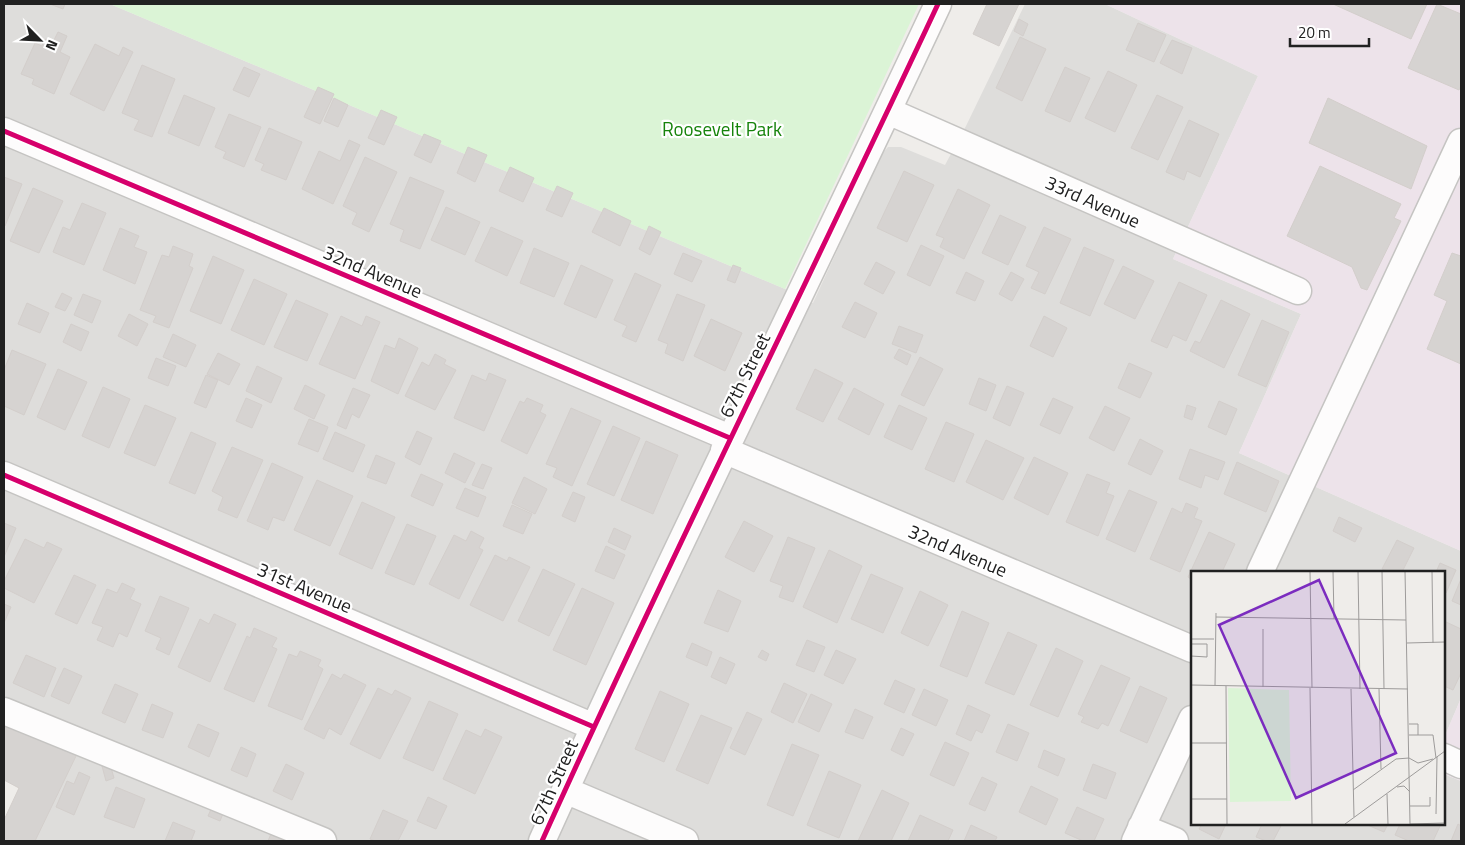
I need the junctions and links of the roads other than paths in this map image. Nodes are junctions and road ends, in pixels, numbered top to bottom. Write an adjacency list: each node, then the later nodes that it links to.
1 (938, 4): 2 (street, 67th Street)
2 (888, 111): 5 (street, 33rd Avenue); 6 (street, 67th Street)
3 (4, 131): 6 (street, 32nd Avenue)
4 (1461, 142): 8 (street)
5 (1298, 291)
6 (727, 444): 9 (street, 32nd Avenue); 12 (street, 67th Street)
7 (4, 475): 12 (street, 31st Avenue)
8 (1260, 571)
9 (1191, 650)
10 (4, 712): 17 (street)
11 (1191, 721): 16 (street)
12 (594, 727): 15 (street, 67th Street)
13 (1445, 757): 14 (street)
14 (1461, 765)
15 (565, 790): 18 (street, 67th Street); 19 (street)
16 (1138, 834): 20 (street)
17 (323, 841)
18 (542, 841)
19 (685, 841)
20 (1175, 841)

